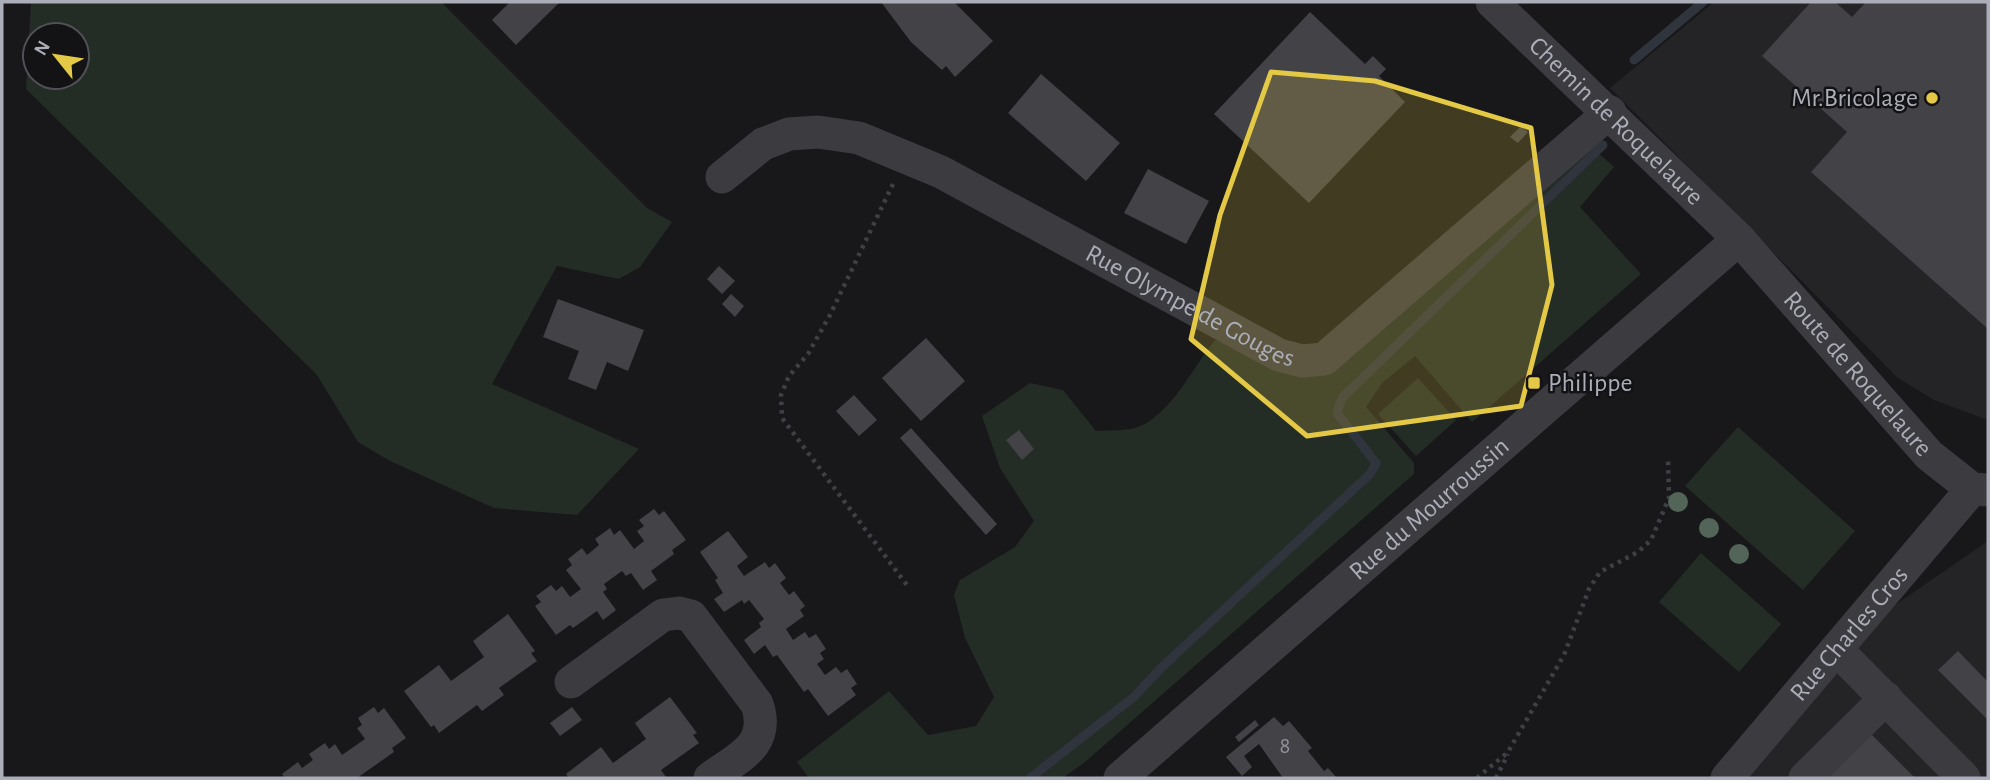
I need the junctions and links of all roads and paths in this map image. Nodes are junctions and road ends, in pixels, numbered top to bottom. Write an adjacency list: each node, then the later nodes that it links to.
1 (1492, 2): 2 (street, Chemin de Roquelaure)
2 (1610, 112): 3 (street, Rue Olympe de Gouges); 5 (street, Chemin de Roquelaure)
3 (905, 157): 4 (street, Rue Olympe de Gouges); 8 (path)
4 (722, 177)
5 (1739, 239): 7 (street, Route de Roquelaure); 14 (street, Rue du Mourroussin)
6 (1668, 459): 12 (path)
7 (1980, 489): 9 (street, Rue Charles Cros)
8 (909, 588)
9 (1837, 650): 11 (street); 17 (street, Rue Charles Cros)
10 (571, 682): 13 (street)
11 (1886, 698): 18 (street); 19 (street)
12 (1508, 752): 15 (path); 16 (path)
13 (710, 778)
14 (1120, 778)
15 (1477, 778)
16 (1496, 778)
17 (1727, 778)
18 (1805, 778)
19 (1964, 778)

